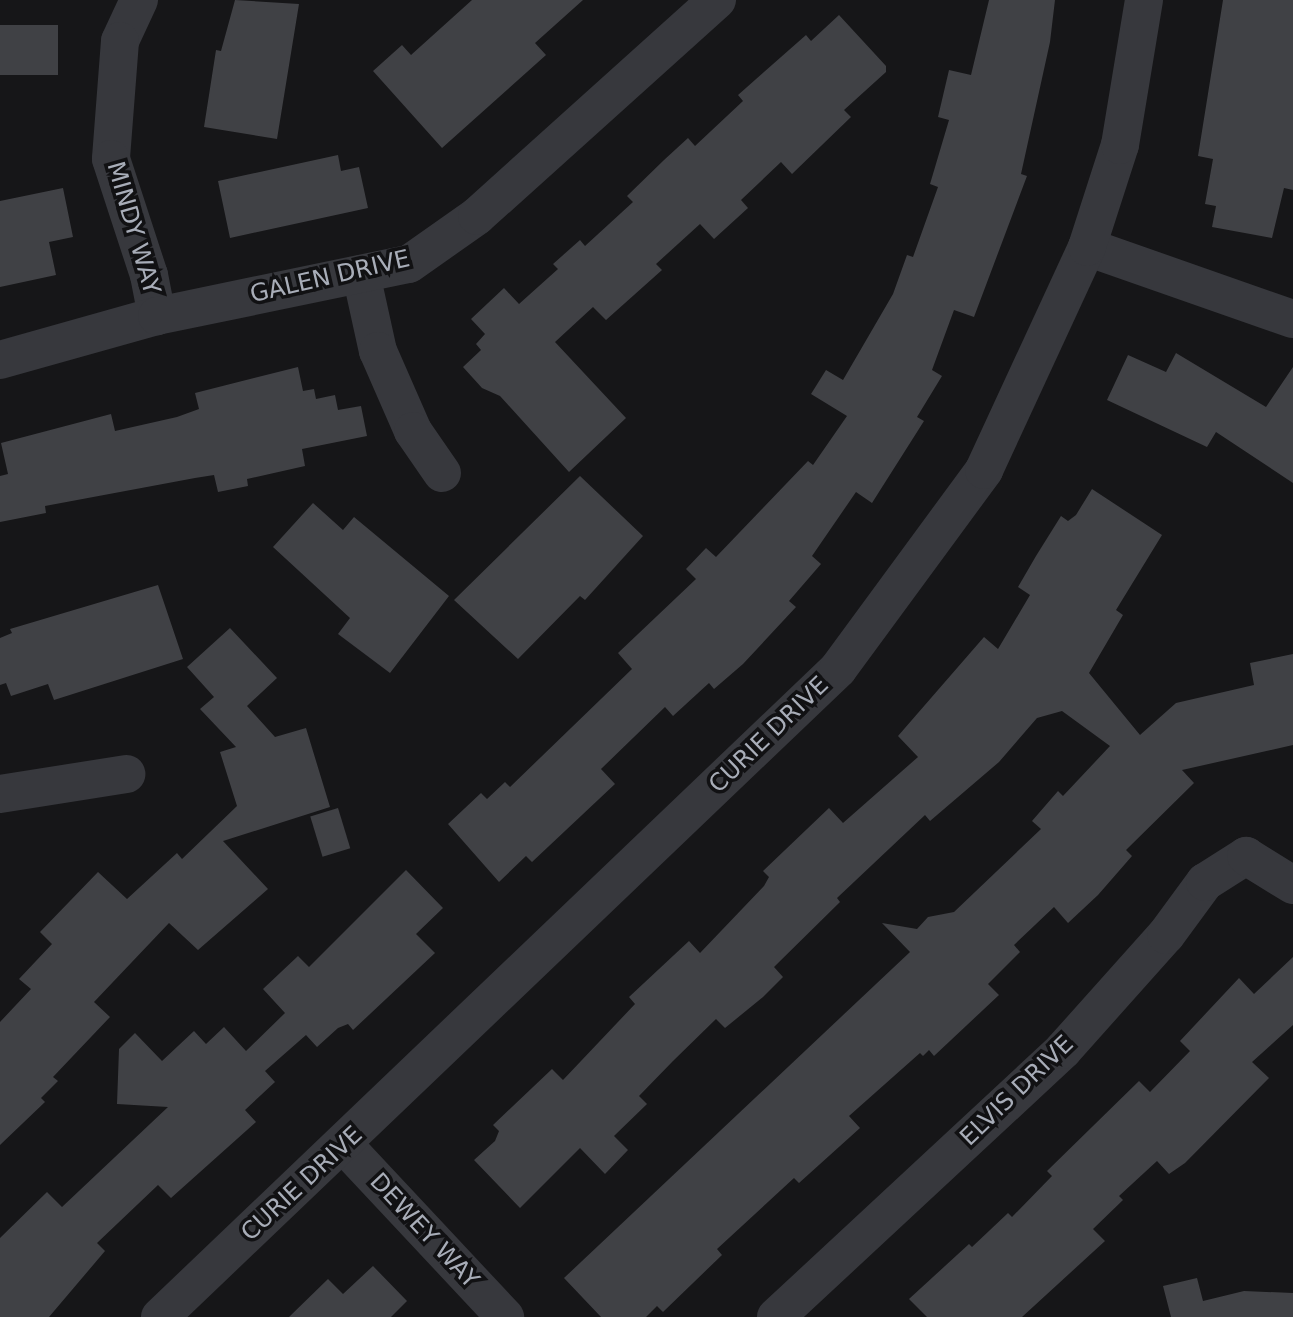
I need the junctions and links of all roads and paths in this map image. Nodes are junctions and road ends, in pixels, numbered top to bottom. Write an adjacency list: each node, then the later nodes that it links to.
1 (139, 0): 6 (street, MINDY WAY)
2 (717, 0): 5 (street, GALEN DRIVE)
3 (1144, 0): 4 (street, CURIE DRIVE)
4 (1087, 247): 7 (street); 13 (street, CURIE DRIVE)
5 (361, 274): 6 (street, GALEN DRIVE); 9 (street)
6 (157, 316): 8 (street, GALEN DRIVE)
7 (1293, 319)
8 (0, 360)
9 (442, 473)
10 (126, 774): 11 (street)
11 (0, 794)
12 (1293, 885): 16 (street, ELVIS DRIVE)
13 (344, 1145): 14 (street, CURIE DRIVE); 15 (street, DEWEY WAY)
14 (160, 1317)
15 (505, 1317)
16 (776, 1317)

